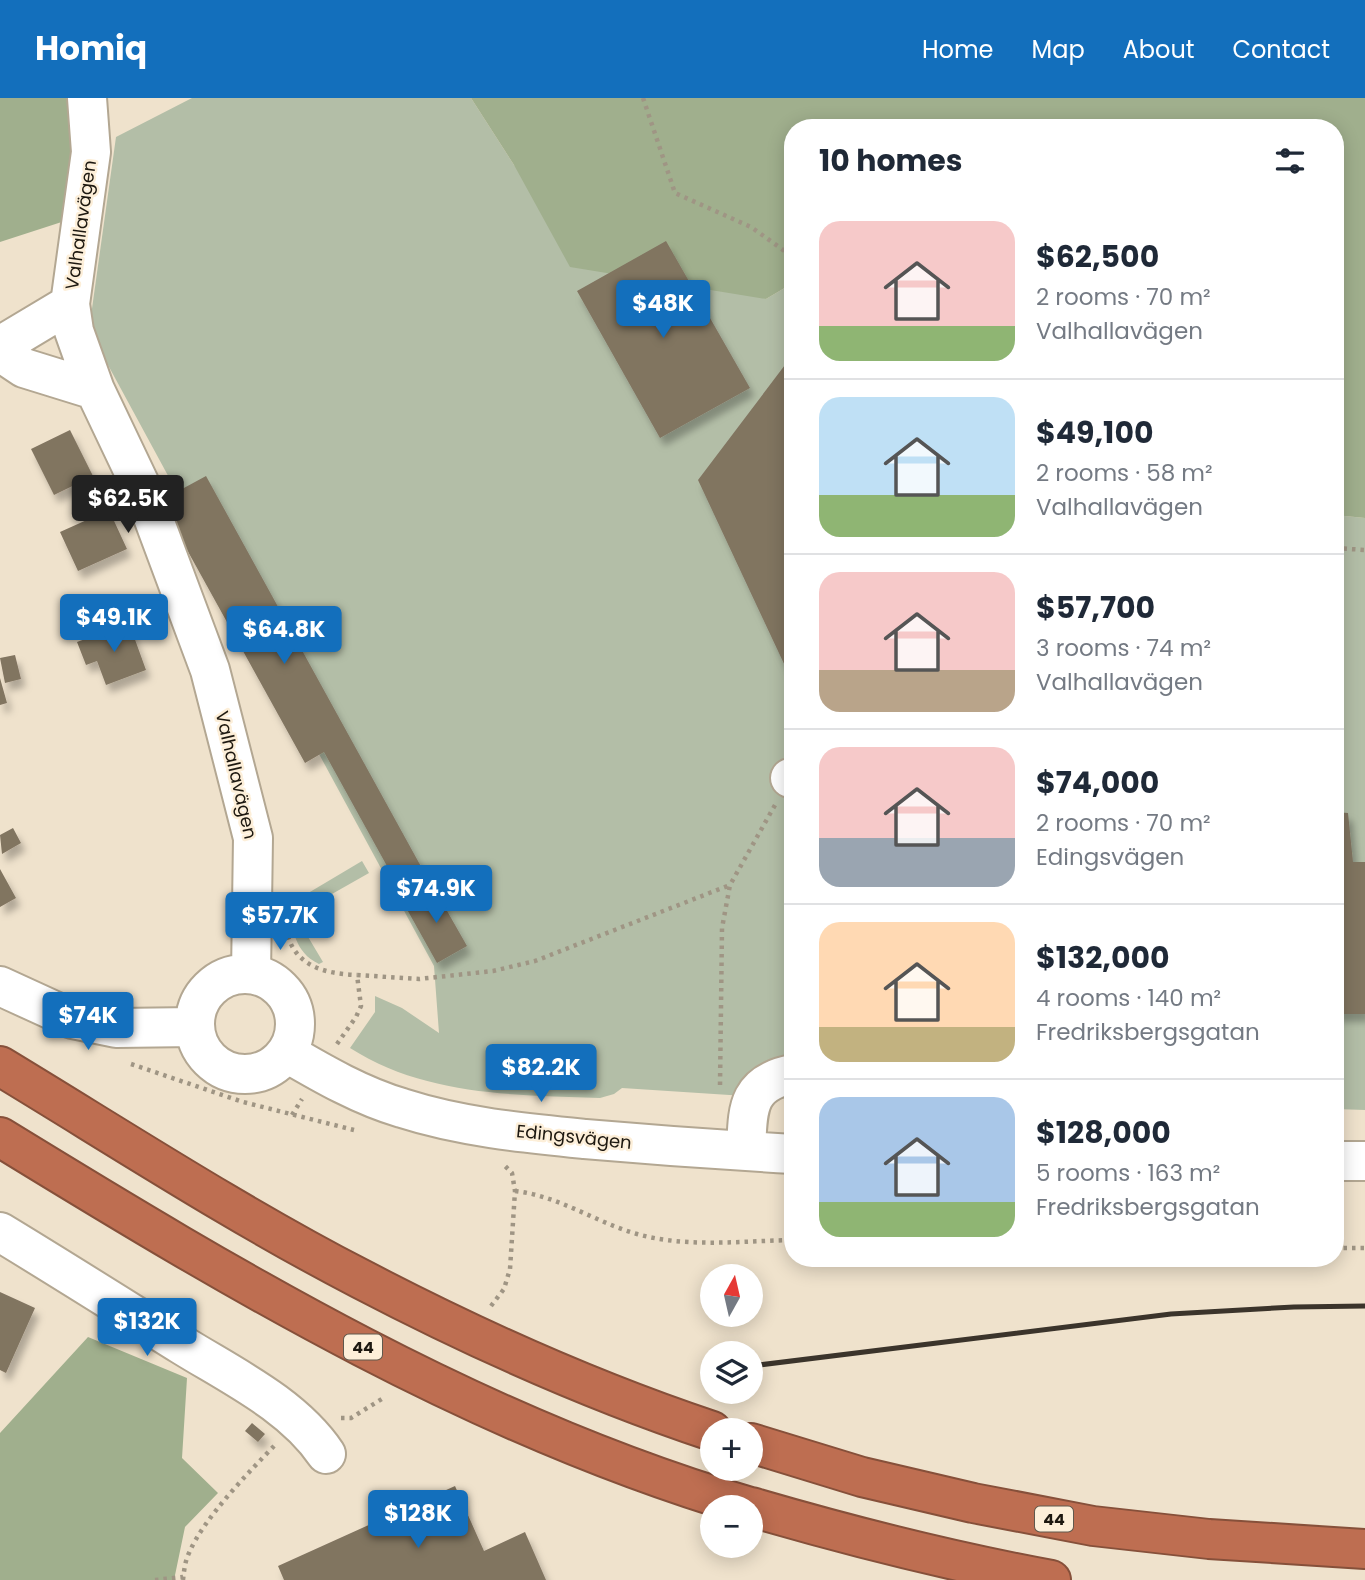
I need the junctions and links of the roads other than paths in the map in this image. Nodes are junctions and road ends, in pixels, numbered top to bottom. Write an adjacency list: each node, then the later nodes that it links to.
1 (87, 98): 2 (street, Valhallavägen)
2 (70, 304): 3 (street); 5 (street, Valhallavägen)
3 (0, 346)
4 (0, 352): 5 (street)
5 (95, 390): 6 (street, Valhallavägen)
6 (251, 974): 8 (street); 9 (street)
7 (0, 986): 8 (street)
8 (195, 1027): 9 (street)
9 (287, 1052): 13 (street, Edingsvägen)
10 (0, 1066): 18 (highway)
11 (784, 1076): 13 (street)
12 (0, 1137): 21 (highway, 44)
13 (746, 1152): 14 (street, Edingsvägen)
14 (784, 1154)
15 (1344, 1161): 16 (street)
16 (1365, 1161)
17 (0, 1231): 20 (street)
18 (700, 1426)
19 (763, 1447): 23 (highway, 44)
20 (326, 1454)
21 (713, 1495)
22 (763, 1511): 24 (highway, 44)
23 (1365, 1549)
24 (1051, 1580)

